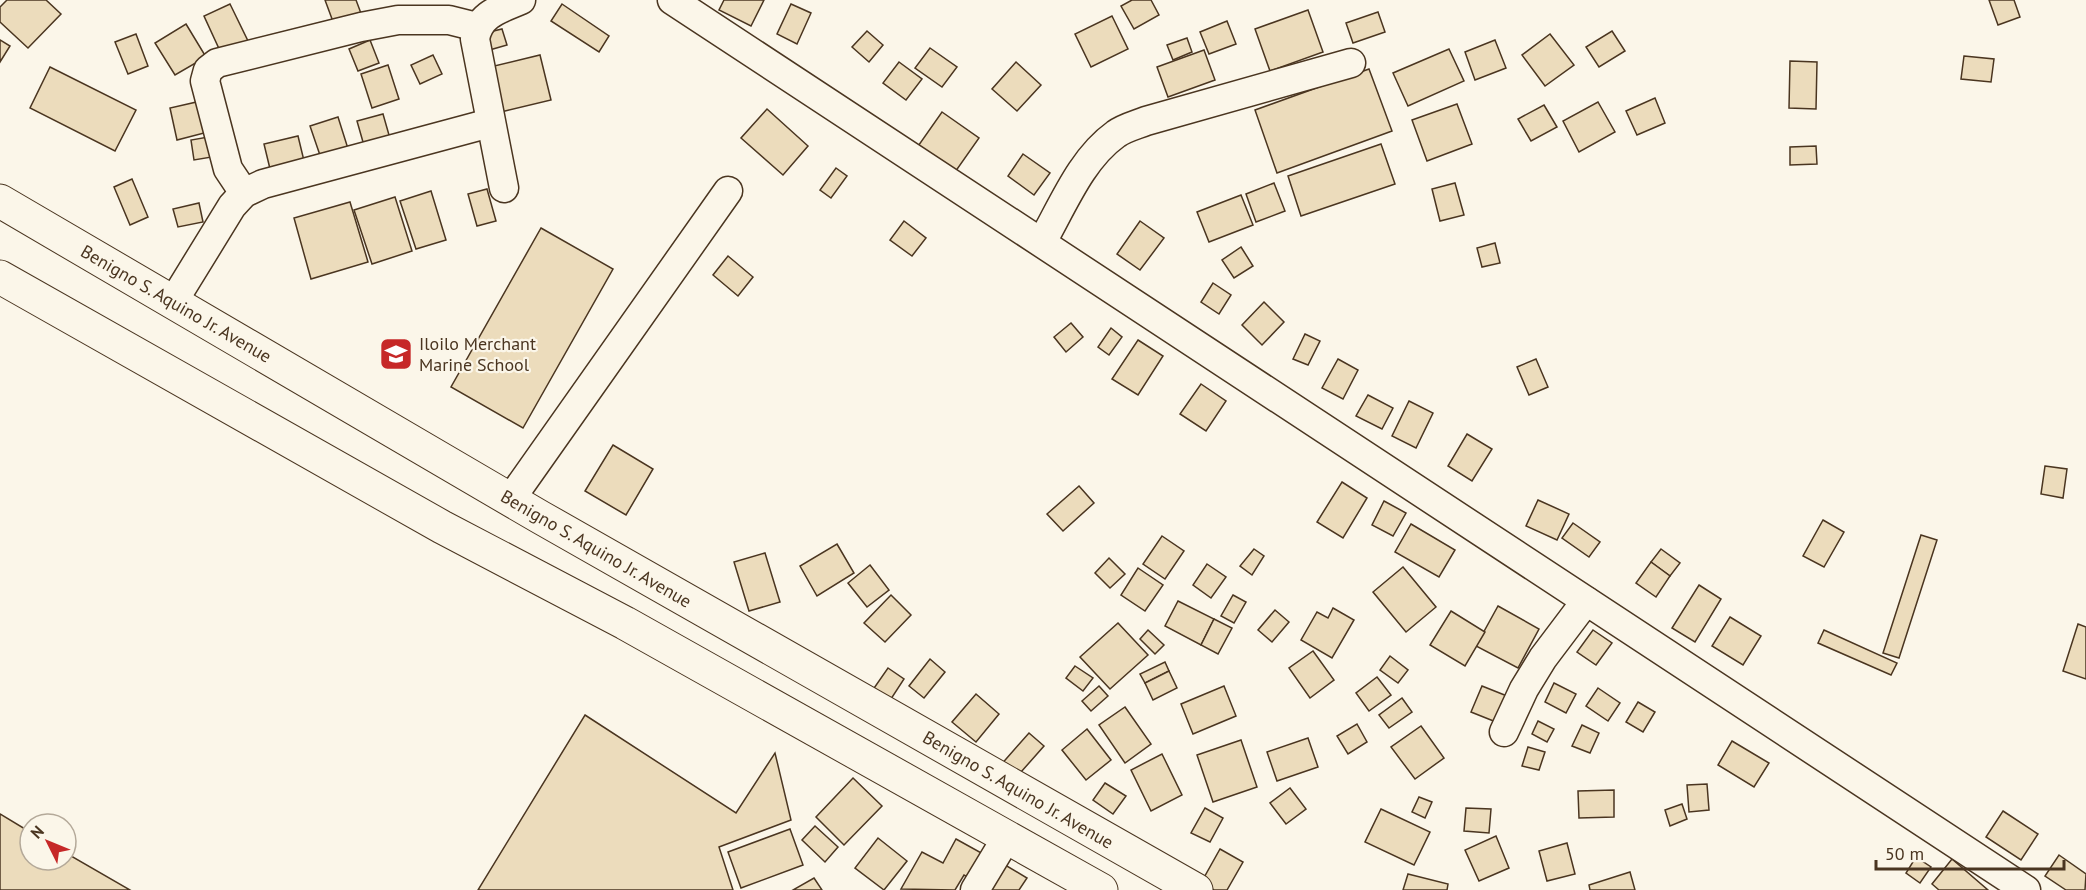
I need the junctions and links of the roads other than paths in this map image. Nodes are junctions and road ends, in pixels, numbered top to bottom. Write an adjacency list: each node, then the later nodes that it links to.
1 (521, 0): 3 (street)
2 (672, 0): 10 (street)
3 (477, 27): 5 (street); 8 (street)
4 (1351, 63): 10 (street)
5 (490, 123): 6 (street); 8 (street)
6 (504, 188)
7 (728, 191): 13 (street)
8 (244, 194): 12 (street)
9 (0, 201): 12 (main road, Benigno S. Aquino Jr. Avenue)
10 (1042, 242): 14 (street)
11 (0, 277): 16 (main road)
12 (172, 302): 13 (main road, Benigno S. Aquino Jr. Avenue)
13 (510, 500): 19 (main road, Benigno S. Aquino Jr. Avenue)
14 (1586, 601): 15 (street); 20 (street)
15 (1504, 732)
16 (1007, 837): 17 (street); 18 (main road)
17 (975, 890)
18 (1101, 890)
19 (1196, 890)
20 (2026, 890)

